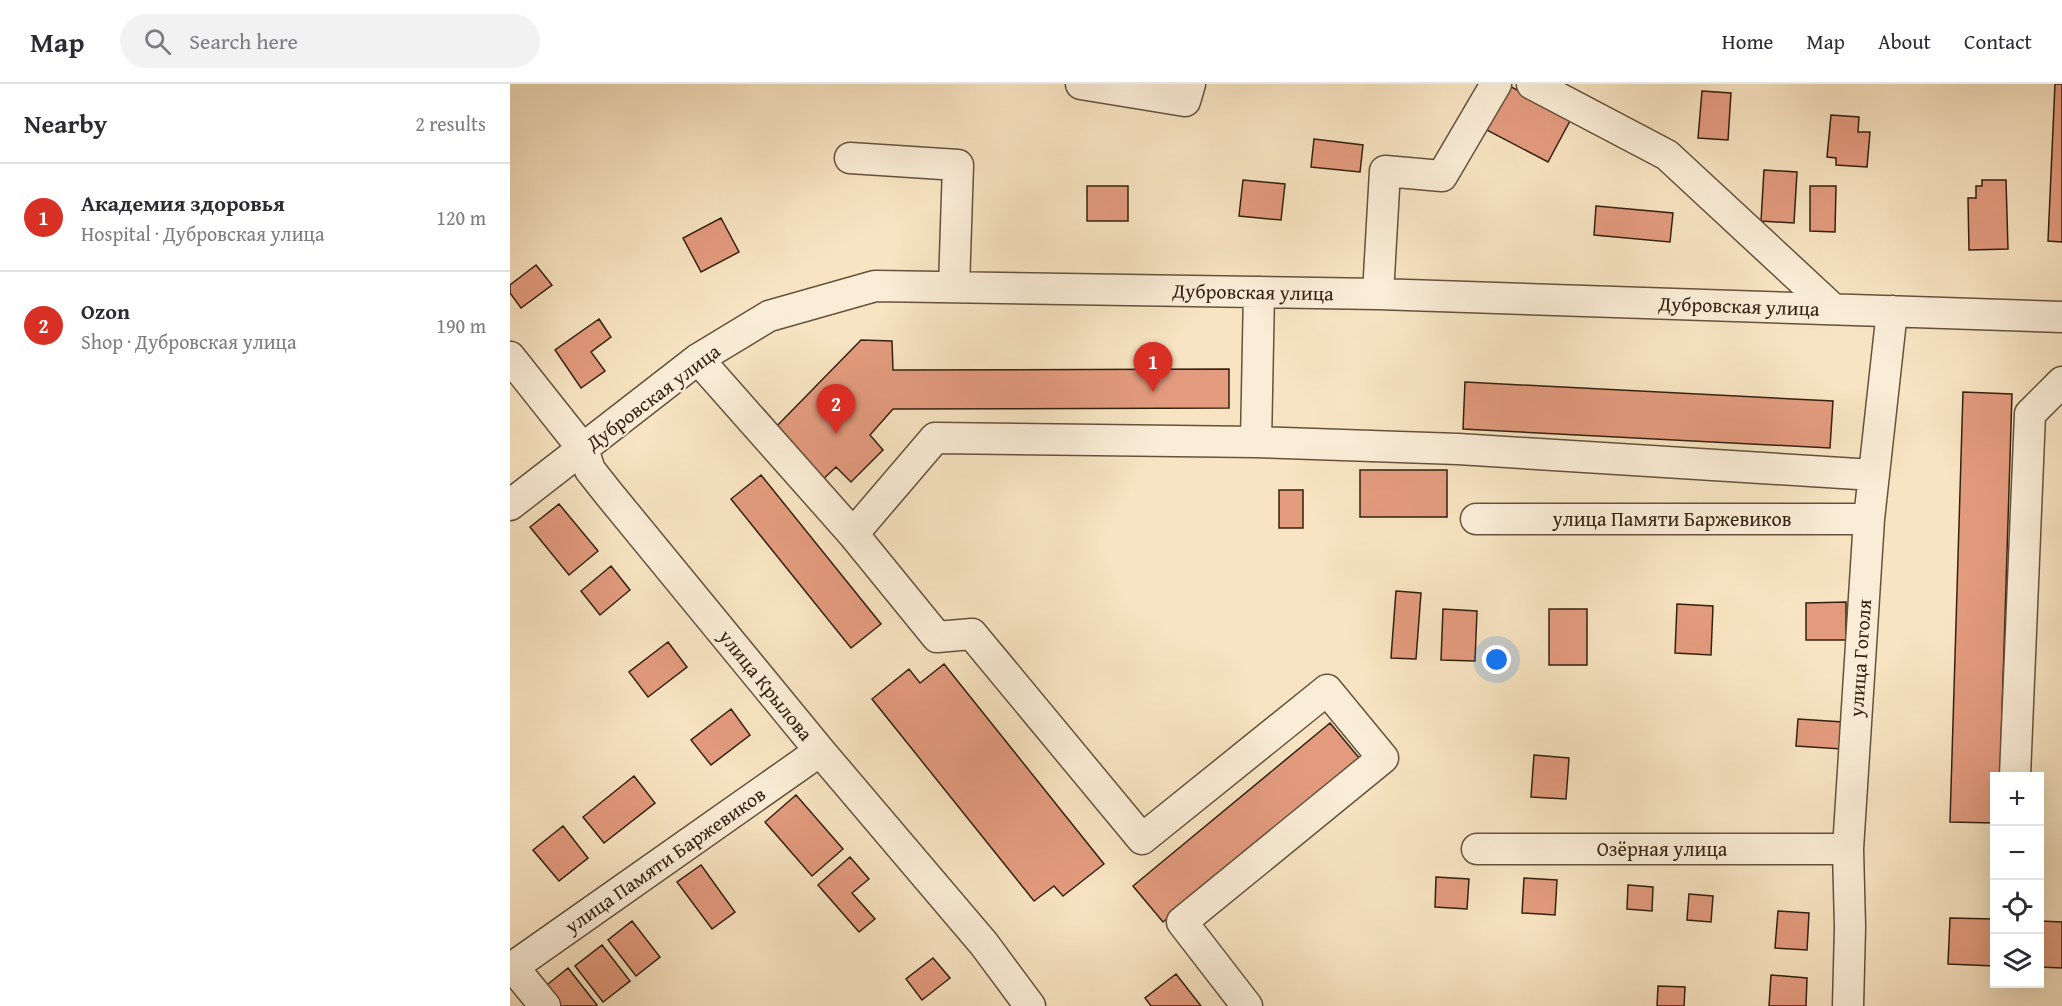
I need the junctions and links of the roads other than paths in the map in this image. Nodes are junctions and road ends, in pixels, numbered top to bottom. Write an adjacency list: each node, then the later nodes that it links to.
1 (1081, 84): 5 (street)
2 (1190, 84): 5 (street)
3 (1496, 84): 9 (street)
4 (1532, 84): 10 (street)
5 (1116, 87)
6 (850, 158): 7 (street)
7 (954, 287): 8 (street, Дубровская улица); 14 (street, Дубровская улица)
8 (1259, 292): 9 (street, Дубровская улица); 16 (street)
9 (1378, 294): 10 (street, Дубровская улица)
10 (1833, 309): 11 (street, Дубровская улица)
11 (1892, 311): 12 (street, Дубровская улица); 18 (street, улица Гоголя)
12 (2062, 317)
13 (510, 357): 17 (street, улица Крылова)
14 (698, 359): 17 (street, Дубровская улица); 22 (street)
15 (2062, 382): 24 (street)
16 (1256, 442): 18 (street); 22 (street)
17 (583, 449): 19 (street, Дубровская улица); 23 (street, улица Крылова)
18 (1874, 475): 21 (street, улица Гоголя)
19 (510, 505)
20 (1476, 519): 21 (street, улица Памяти Баржевиков)
21 (1869, 519): 26 (street, улица Гоголя)
22 (853, 534): 30 (street)
23 (820, 751): 27 (street, улица Памяти Баржевиков); 29 (street, улица Крылова)
24 (2015, 772)
25 (1477, 849): 26 (street, Озёрная улица)
26 (1848, 849): 31 (street, улица Гоголя)
27 (512, 968): 28 (street)
28 (545, 1006)
29 (1030, 1006)
30 (1247, 1006)
31 (1848, 1006)

